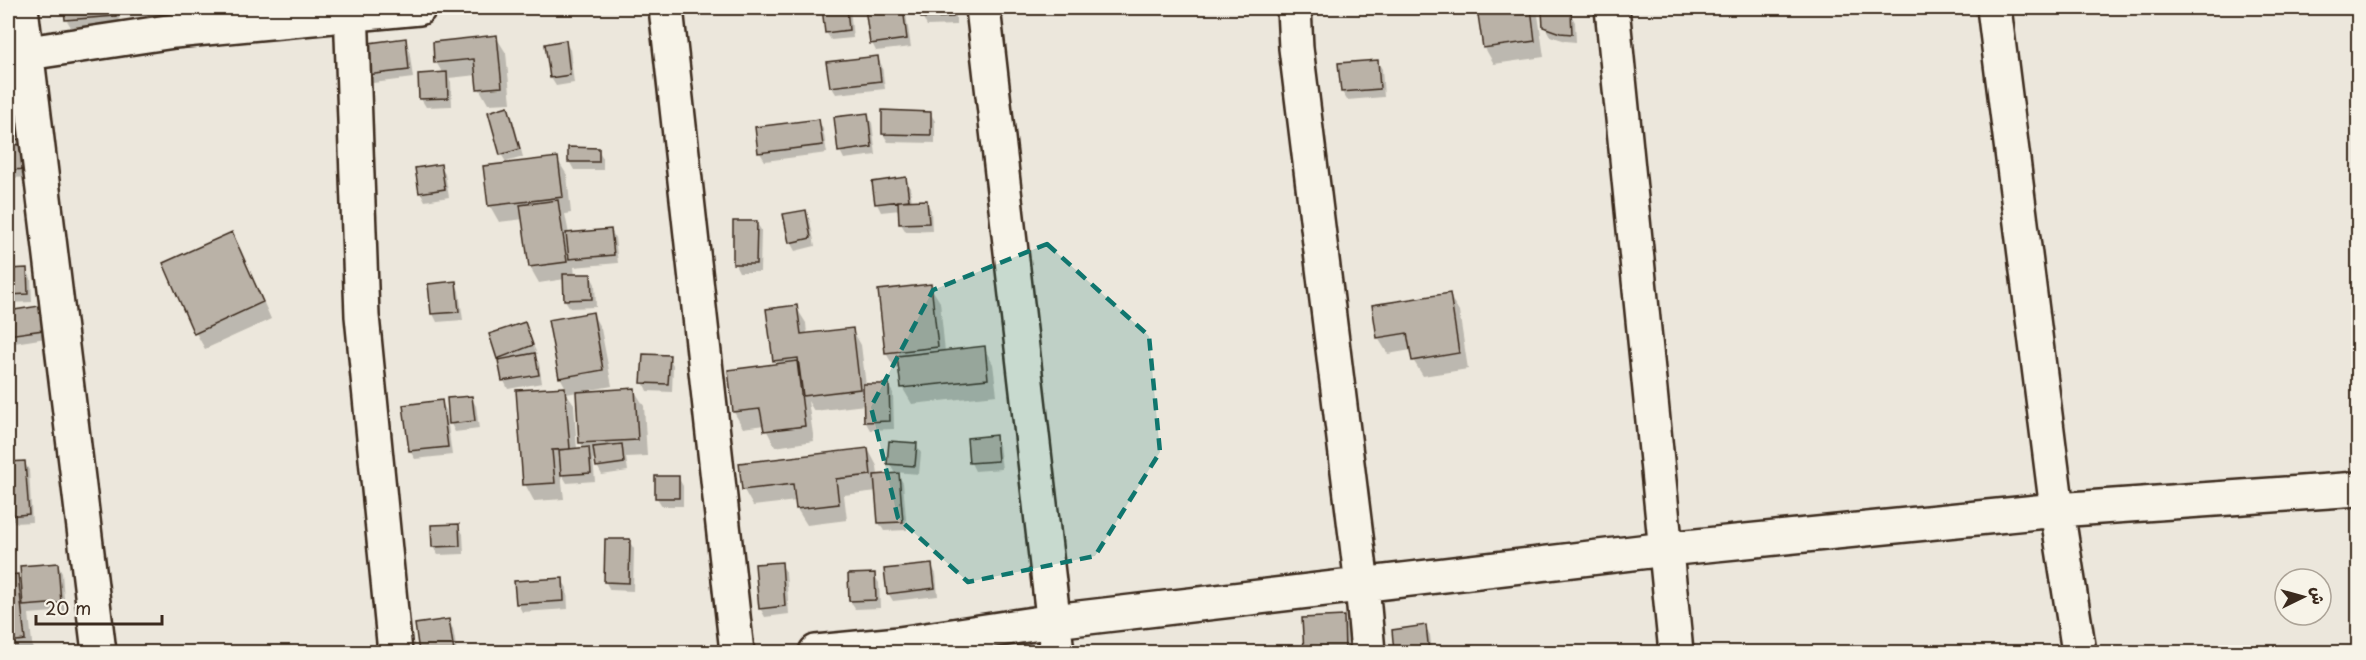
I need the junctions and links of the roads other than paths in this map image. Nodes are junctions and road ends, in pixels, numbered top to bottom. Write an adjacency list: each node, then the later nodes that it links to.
1 (21, 8): 9 (street)
2 (418, 8): 8 (street)
3 (666, 8): 17 (street)
4 (983, 8): 14 (street)
5 (1294, 8): 13 (street)
6 (1612, 8): 12 (street)
7 (1994, 8): 11 (street)
8 (351, 11): 9 (street); 16 (street)
9 (18, 55): 15 (street)
10 (2358, 489): 11 (street)
11 (2057, 510): 12 (street); 21 (street)
12 (1666, 549): 13 (street); 20 (street)
13 (1362, 585): 14 (street); 19 (street)
14 (1055, 637): 18 (street)
15 (99, 652)
16 (395, 652)
17 (737, 652)
18 (816, 652)
19 (1368, 652)
20 (1676, 652)
21 (2079, 652)

